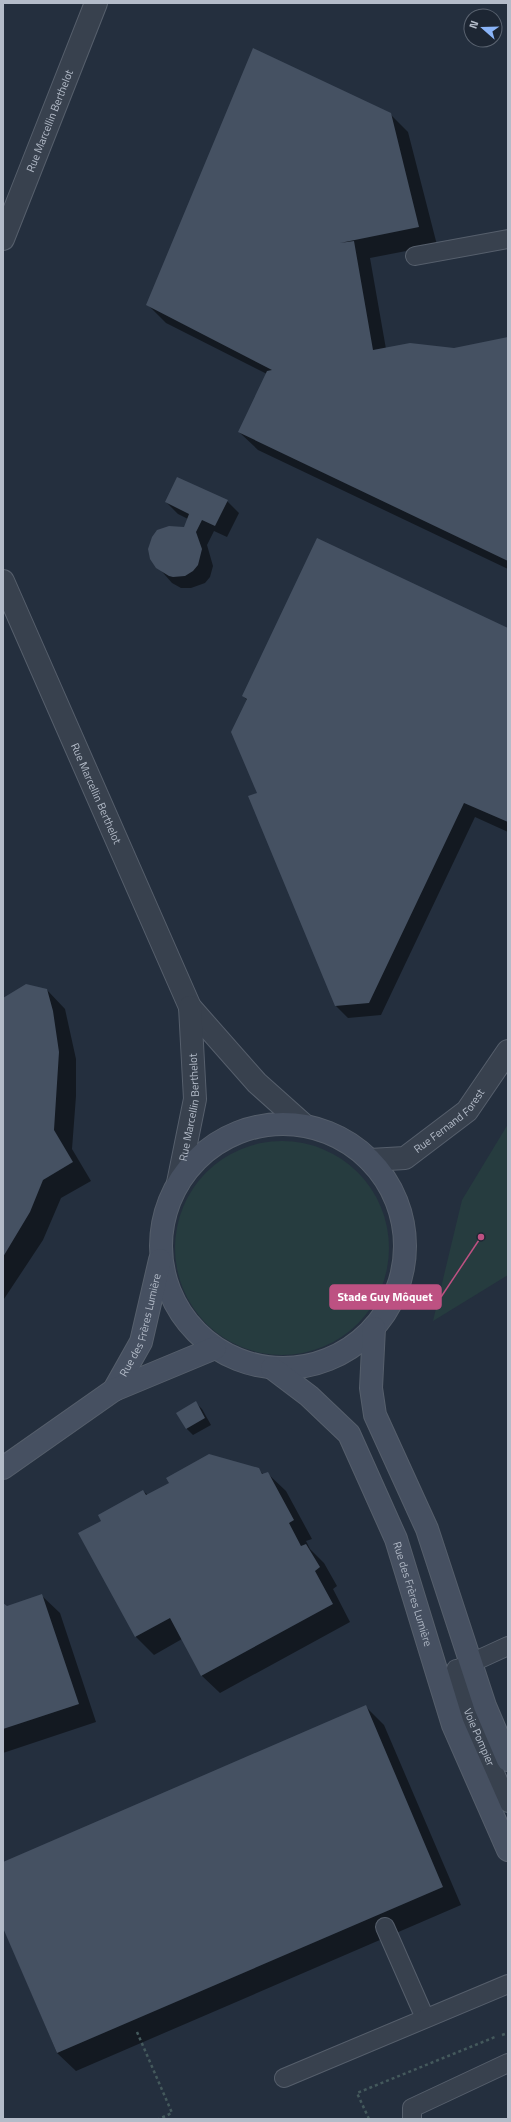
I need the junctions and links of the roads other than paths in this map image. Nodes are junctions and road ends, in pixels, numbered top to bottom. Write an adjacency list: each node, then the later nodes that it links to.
1 (96, 3): 2 (street, Rue Marcellin Berthelot)
2 (3, 239)
3 (508, 239): 4 (lane)
4 (415, 256)
5 (3, 581): 6 (street, Rue Marcellin Berthelot)
6 (190, 1007): 8 (street, Rue Marcellin Berthelot); 10 (street, Rue Marcellin Berthelot)
7 (508, 1051): 9 (street, Rue Fernand Forest)
8 (304, 1125): 9 (main road); 10 (main road)
9 (370, 1160): 12 (main road)
10 (178, 1183): 11 (main road)
11 (161, 1257): 13 (main road); 15 (main road, Rue des Frères Lumière)
12 (374, 1328): 14 (main road); 18 (main road, Rue des Frères Lumière)
13 (215, 1348): 14 (main road); 15 (main road, Rue des Frères Lumière)
14 (272, 1368): 18 (main road, Rue des Frères Lumière)
15 (114, 1390): 16 (main road, Rue des Frères Lumière)
16 (5, 1462)
17 (508, 1646): 18 (lane)
18 (455, 1670): 19 (main road, Rue des Frères Lumière); 20 (lane, Voie Pompier); 21 (main road, Rue des Frères Lumière)
19 (508, 1760)
20 (508, 1803)
21 (508, 1850)
22 (385, 1927): 24 (lane)
23 (508, 1984): 24 (lane)
24 (426, 2018): 26 (lane)
25 (508, 2063): 27 (lane)
26 (284, 2078)
27 (412, 2119)

